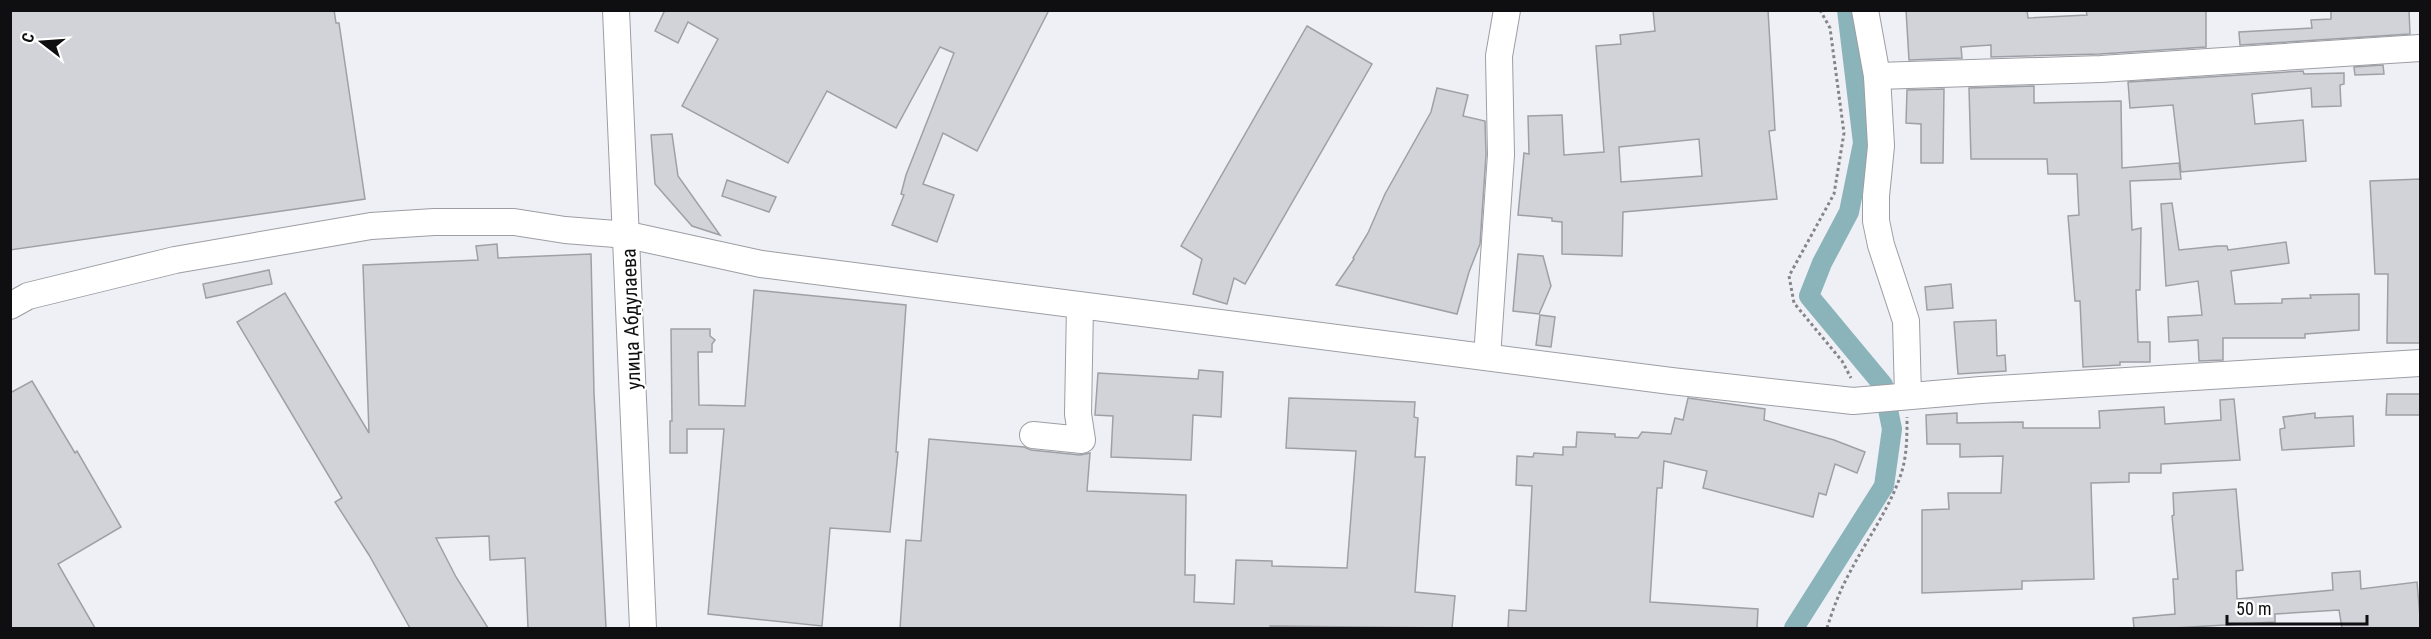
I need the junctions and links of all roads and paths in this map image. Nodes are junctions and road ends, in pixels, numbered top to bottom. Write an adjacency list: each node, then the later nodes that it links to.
1 (616, 10): 7 (street, улица Абдулаева)
2 (1507, 10): 10 (street)
3 (1820, 10): 13 (path)
4 (1865, 10): 6 (street)
5 (2421, 48): 6 (street)
6 (1877, 76): 12 (street)
7 (628, 235): 8 (street); 9 (street); 15 (street, улица Абдулаева)
8 (10, 306)
9 (1079, 315): 10 (street); 14 (street)
10 (1487, 357): 13 (street)
11 (2421, 363): 12 (street)
12 (1901, 397): 13 (street); 16 (path)
13 (1866, 401)
14 (1033, 435)
15 (644, 628)
16 (1827, 628)

